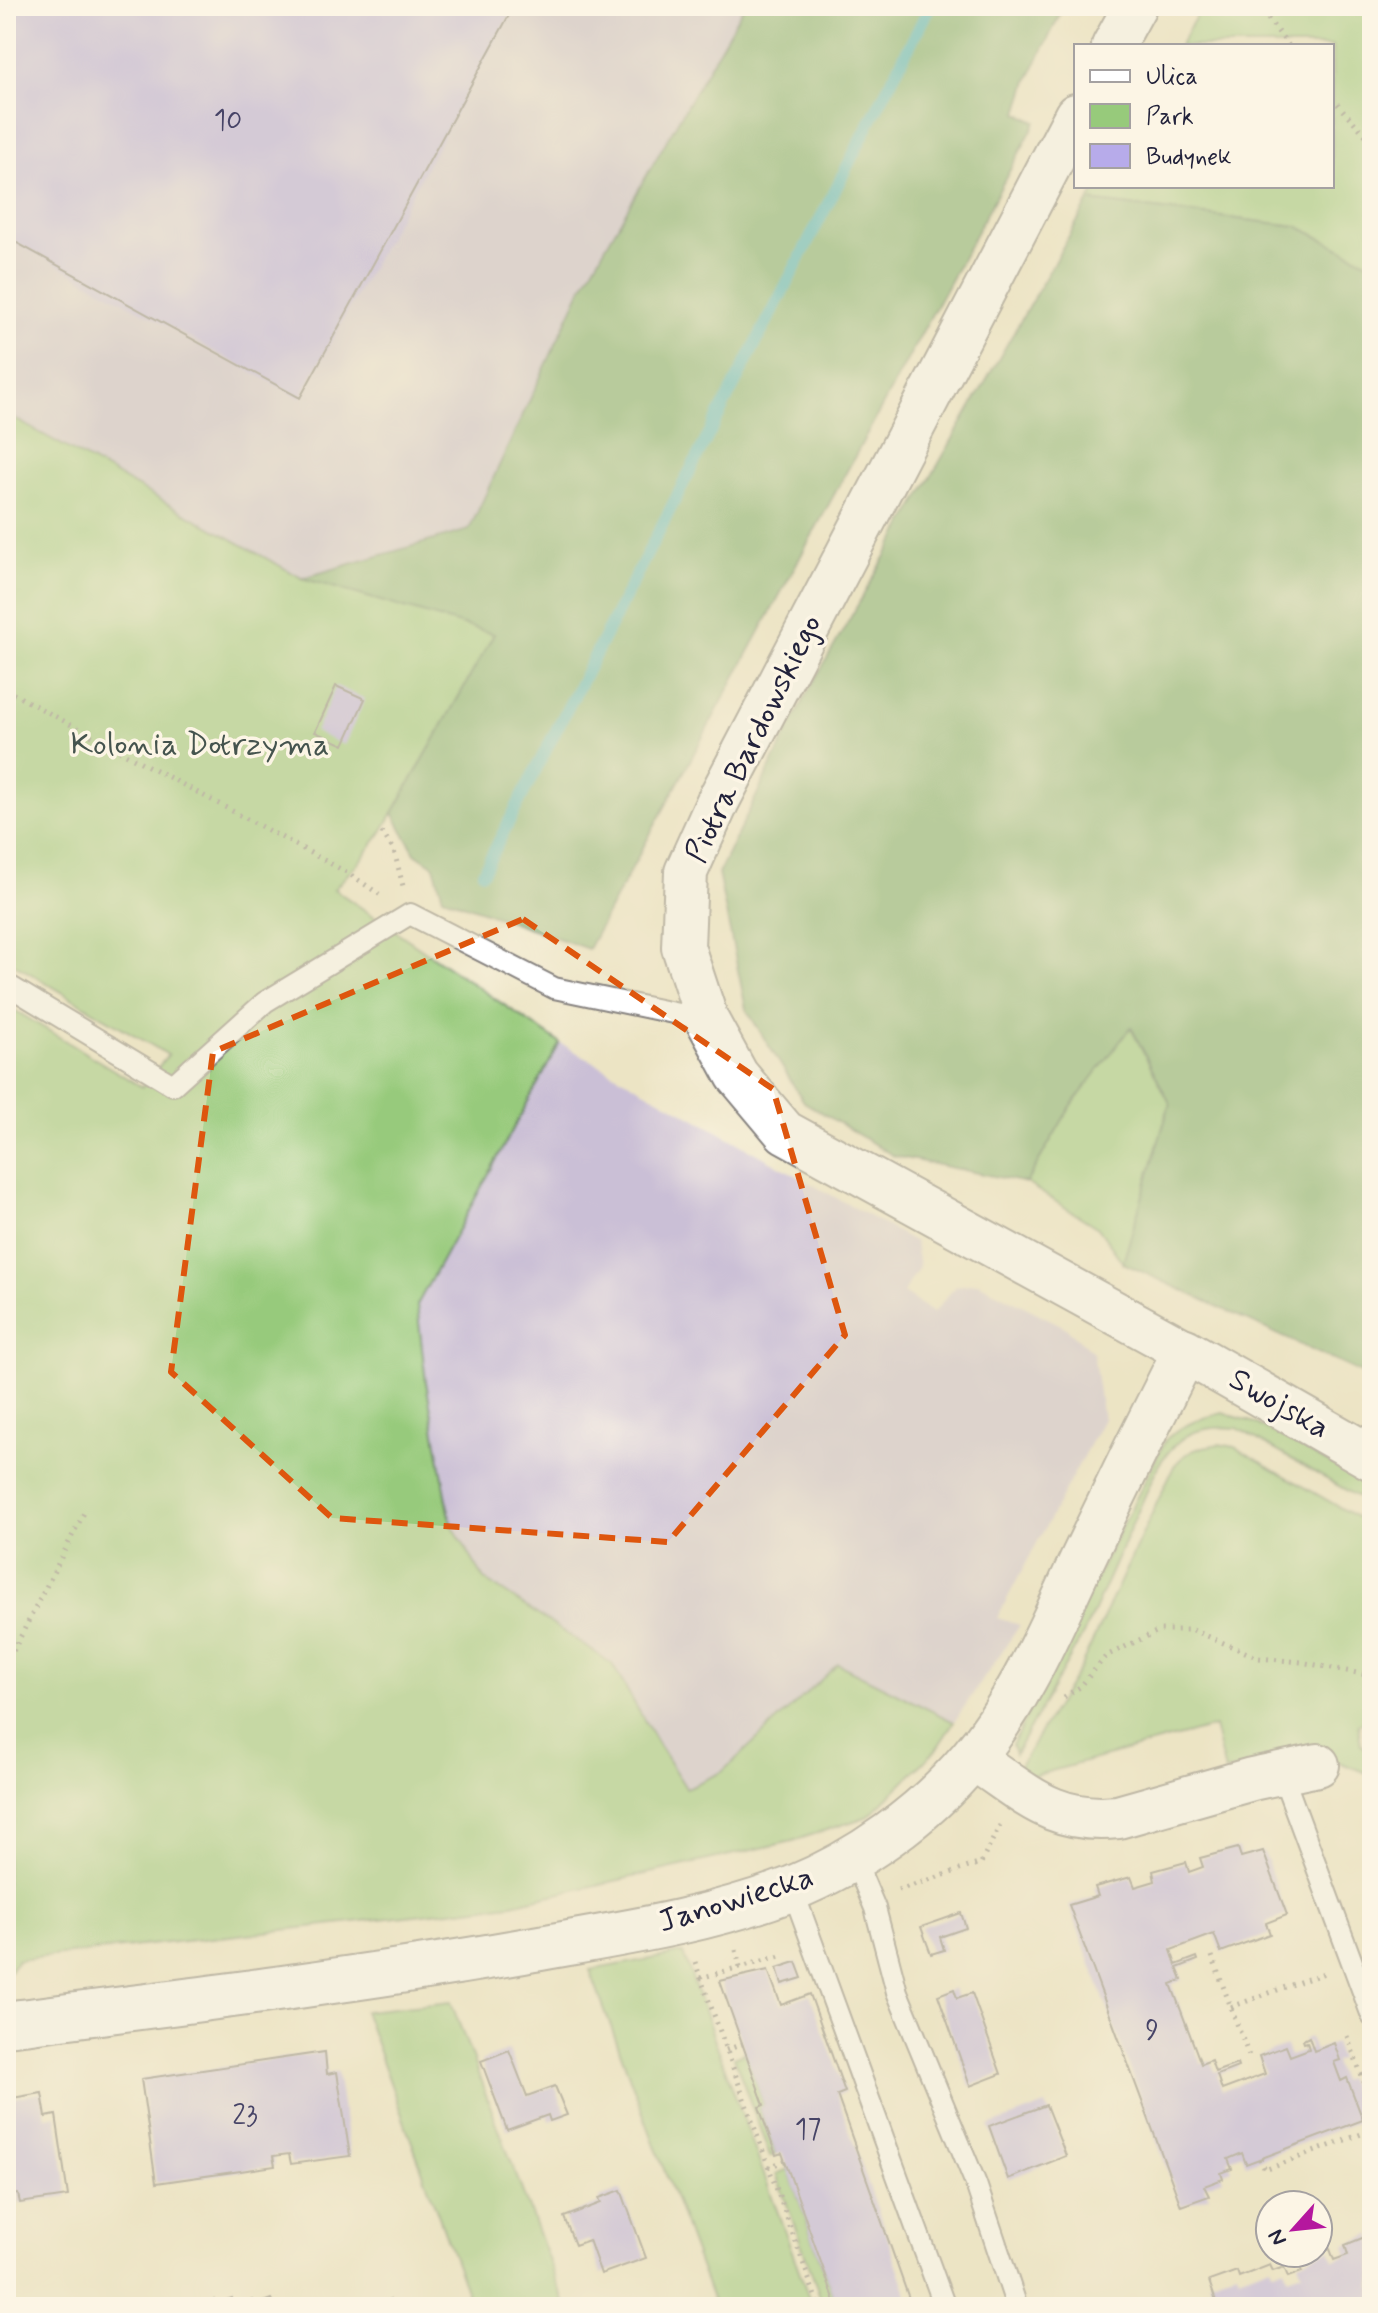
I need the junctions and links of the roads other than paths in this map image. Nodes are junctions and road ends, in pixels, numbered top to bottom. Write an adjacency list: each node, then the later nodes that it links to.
1 (1135, 6): 2 (street)
2 (1114, 44)
3 (1074, 119): 5 (street, Piotra Bardowskiego)
4 (6, 984): 5 (lane)
5 (707, 1020): 6 (street, Piotra Bardowskiego)
6 (1185, 1351): 7 (street, Swojska); 8 (street, Janowiecka)
7 (1372, 1458)
8 (972, 1758): 9 (street); 10 (street, Janowiecka)
9 (1300, 1768): 12 (lane)
10 (853, 1856): 11 (street, Janowiecka); 15 (lane)
11 (792, 1888): 13 (street, Janowiecka); 14 (lane)
12 (1372, 2016)
13 (6, 2024)
14 (945, 2307)
15 (1017, 2307)

